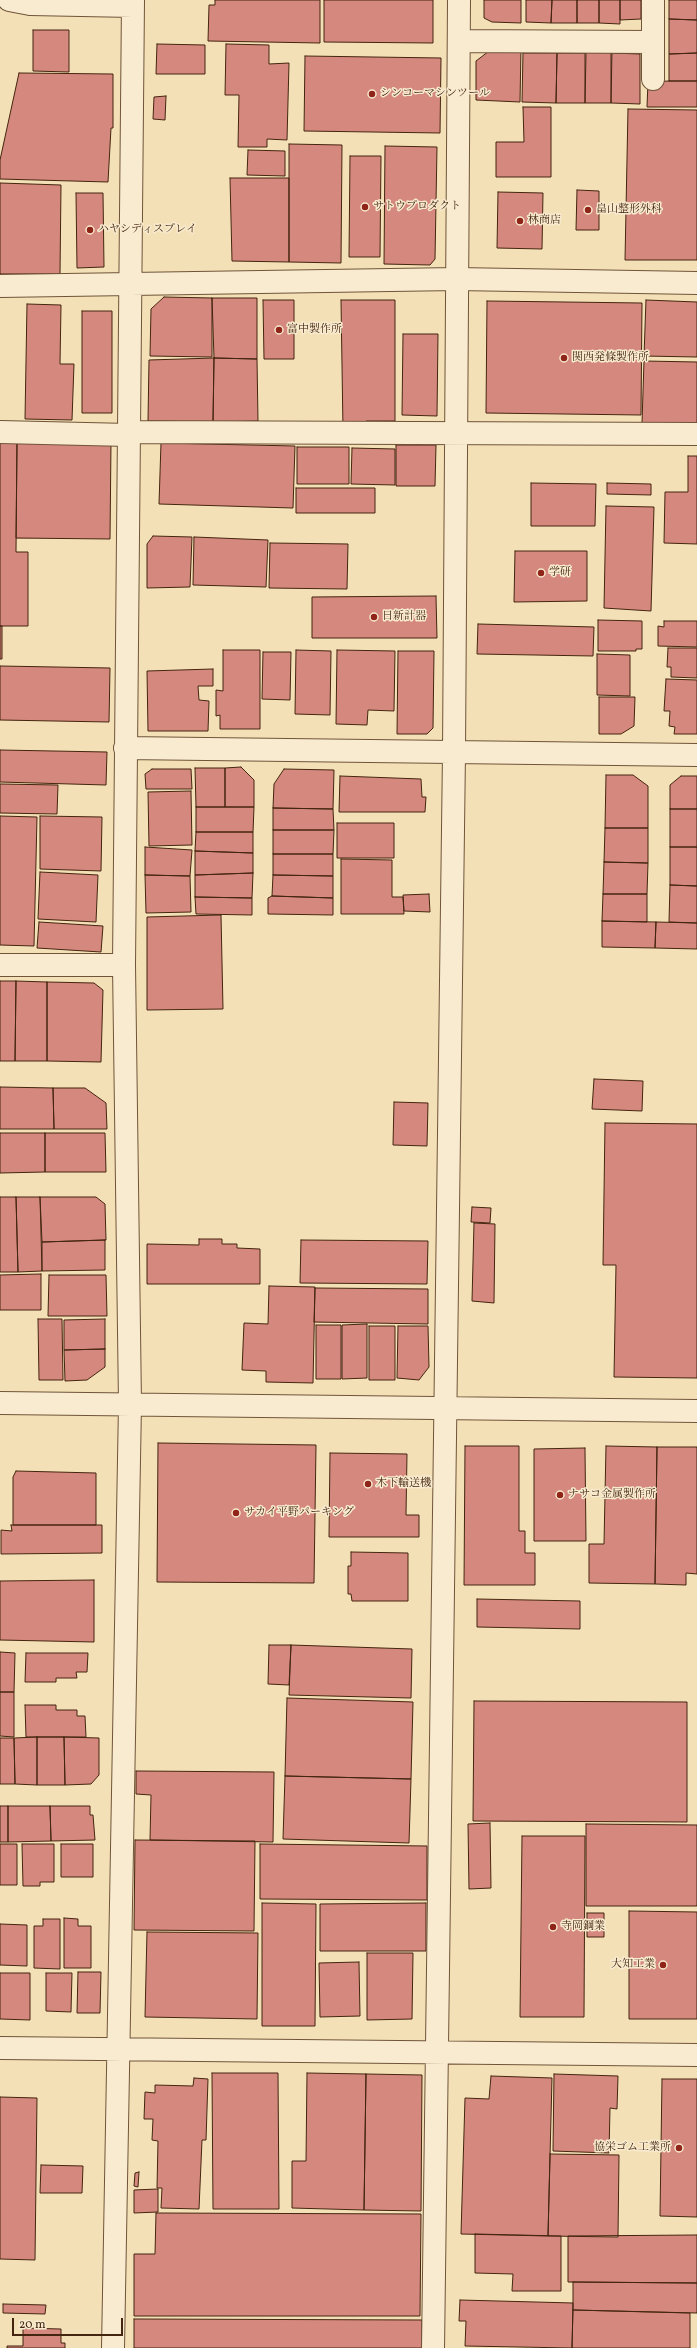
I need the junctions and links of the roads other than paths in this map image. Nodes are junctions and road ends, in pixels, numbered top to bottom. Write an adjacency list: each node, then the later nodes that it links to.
1 (9, 0): 4 (street)
2 (459, 0): 5 (street)
3 (653, 0): 6 (street)
4 (133, 3): 9 (street)
5 (459, 41): 6 (street); 8 (street)
6 (653, 42): 7 (street)
7 (653, 79)
8 (456, 279): 9 (street); 10 (street); 13 (street)
9 (131, 283): 11 (street); 14 (street)
10 (697, 283)
11 (0, 286)
12 (0, 432): 14 (street)
13 (456, 432): 14 (street); 15 (street); 17 (street)
14 (129, 433): 16 (street)
15 (697, 434)
16 (125, 748): 17 (street); 20 (street)
17 (454, 753): 18 (street); 23 (street)
18 (697, 755)
19 (0, 965): 20 (street)
20 (124, 965): 22 (street)
21 (0, 1403): 22 (street)
22 (130, 1404): 23 (street); 26 (street)
23 (446, 1410): 24 (street); 27 (street)
24 (697, 1411)
25 (0, 2048): 26 (street)
26 (119, 2050): 27 (street); 29 (street)
27 (436, 2053): 28 (street); 30 (street)
28 (697, 2055)
29 (113, 2348)
30 (433, 2348)

